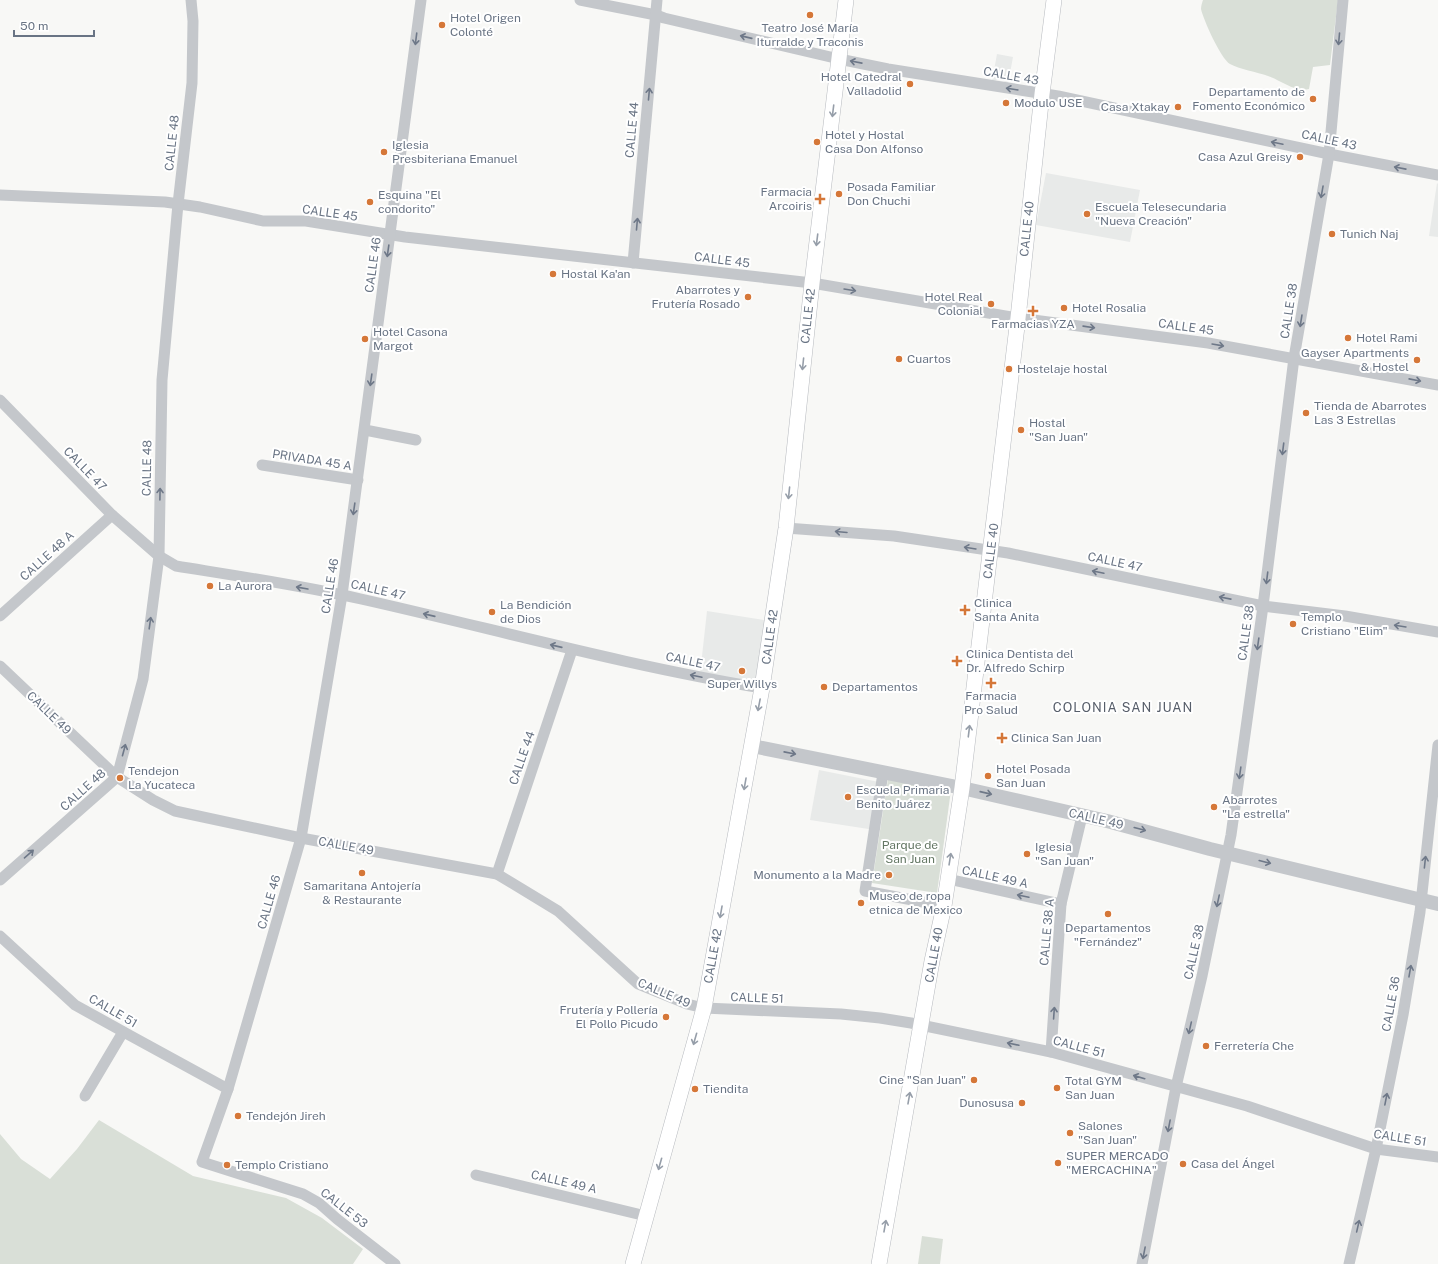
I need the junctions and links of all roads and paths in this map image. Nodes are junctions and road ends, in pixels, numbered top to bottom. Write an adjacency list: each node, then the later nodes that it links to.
1 (191, 0): 14 (street, CALLE 48)
2 (421, 0): 15 (street, CALLE 46, one-way to 15)
3 (580, 0): 8 (street, CALLE 43)
4 (657, 0): 8 (street, CALLE 44)
5 (846, 0): 9 (main road, CALLE 42)
6 (1054, 0): 10 (main road, CALLE 40)
7 (1343, 0): 11 (street, CALLE 38, one-way to 11)
8 (656, 15): 9 (street, CALLE 43, one-way to 8); 16 (street, CALLE 44, one-way to 8)
9 (839, 59): 10 (street, CALLE 43, one-way to 9); 17 (main road, CALLE 42, one-way to 17)
10 (1042, 94): 11 (street, CALLE 43, one-way to 10); 18 (main road, CALLE 40)
11 (1328, 154): 12 (street, CALLE 43, one-way to 11); 19 (street, CALLE 38, one-way to 19)
12 (1438, 175)
13 (0, 195): 14 (street, CALLE 45)
14 (178, 204): 15 (street, CALLE 45); 29 (street, CALLE 48, one-way to 14)
15 (390, 235): 16 (street, CALLE 45); 22 (street, CALLE 46, one-way to 22)
16 (633, 263): 17 (street, CALLE 45)
17 (812, 283): 18 (street, CALLE 45, one-way to 18); 27 (main road, CALLE 42, one-way to 27)
18 (1018, 318): 19 (street, CALLE 45, one-way to 19); 28 (main road, CALLE 40)
19 (1294, 358): 20 (street, CALLE 45, one-way to 20); 31 (street, CALLE 38, one-way to 31)
20 (1438, 385)
21 (0, 400): 26 (street, CALLE 47)
22 (365, 430): 23 (street); 25 (street, CALLE 46)
23 (416, 440)
24 (262, 465): 25 (street, PRIVADA 45 A)
25 (358, 480): 30 (street, CALLE 46, one-way to 30)
26 (112, 515): 29 (street, CALLE 47); 32 (street, CALLE 48 A)
27 (786, 528): 28 (street, CALLE 47, one-way to 27); 36 (main road, CALLE 42)
28 (991, 551): 31 (street, CALLE 47, one-way to 28); 41 (main road, CALLE 40, one-way to 28)
29 (159, 556): 30 (street, CALLE 47, one-way to 29); 40 (street, CALLE 48, one-way to 29)
30 (342, 595): 34 (street, CALLE 47, one-way to 30); 43 (street, CALLE 46)
31 (1263, 606): 33 (street, CALLE 47, one-way to 31); 44 (street, CALLE 38, one-way to 44)
32 (0, 616)
33 (1438, 632)
34 (572, 650): 36 (street, CALLE 47, one-way to 34); 45 (street, CALLE 44)
35 (0, 666): 40 (street, CALLE 49)
36 (762, 688): 38 (main road, CALLE 42, one-way to 38)
37 (1438, 745): 48 (street, CALLE 36, one-way to 37)
38 (752, 746): 39 (street, CALLE 49, one-way to 39); 53 (main road, CALLE 42, one-way to 53)
39 (883, 773): 41 (street, CALLE 49); 51 (street)
40 (116, 777): 43 (street, CALLE 49); 47 (street, CALLE 48, one-way to 40)
41 (962, 788): 42 (street, CALLE 49, one-way to 42); 46 (main road, CALLE 40, one-way to 41)
42 (1082, 816): 44 (street, CALLE 49, one-way to 44); 49 (street, CALLE 38 A)
43 (301, 838): 45 (street, CALLE 49); 58 (street, CALLE 46)
44 (1228, 853): 48 (street, CALLE 49, one-way to 48); 57 (street, CALLE 38, one-way to 57)
45 (497, 874): 53 (street, CALLE 49)
46 (948, 879): 49 (street, CALLE 49 A, one-way to 46); 51 (main road, CALLE 40)
47 (0, 880)
48 (1421, 900): 50 (street, CALLE 49); 60 (street, CALLE 36, one-way to 48)
49 (1061, 904): 56 (street, CALLE 38 A, one-way to 49)
50 (1438, 904)
51 (944, 906): 54 (main road, CALLE 40)
52 (0, 936): 55 (street, CALLE 51)
53 (704, 1008): 54 (street, CALLE 51); 64 (main road, CALLE 42, one-way to 64)
54 (922, 1025): 56 (street, CALLE 51, one-way to 54); 67 (main road, CALLE 40, one-way to 54)
55 (123, 1032): 58 (street, CALLE 51); 59 (street)
56 (1051, 1052): 57 (street, CALLE 51, one-way to 56)
57 (1176, 1087): 60 (street, CALLE 51); 68 (street, CALLE 38, one-way to 68)
58 (228, 1089): 62 (street, CALLE 46)
59 (85, 1096)
60 (1376, 1149): 61 (street, CALLE 51); 69 (street, CALLE 36, one-way to 60)
61 (1438, 1157)
62 (202, 1162): 65 (street, CALLE 53)
63 (476, 1175): 64 (street, CALLE 49 A)
64 (646, 1216): 66 (main road, CALLE 42)
65 (395, 1264)
66 (633, 1264)
67 (879, 1264)
68 (1142, 1264)
69 (1349, 1264)

